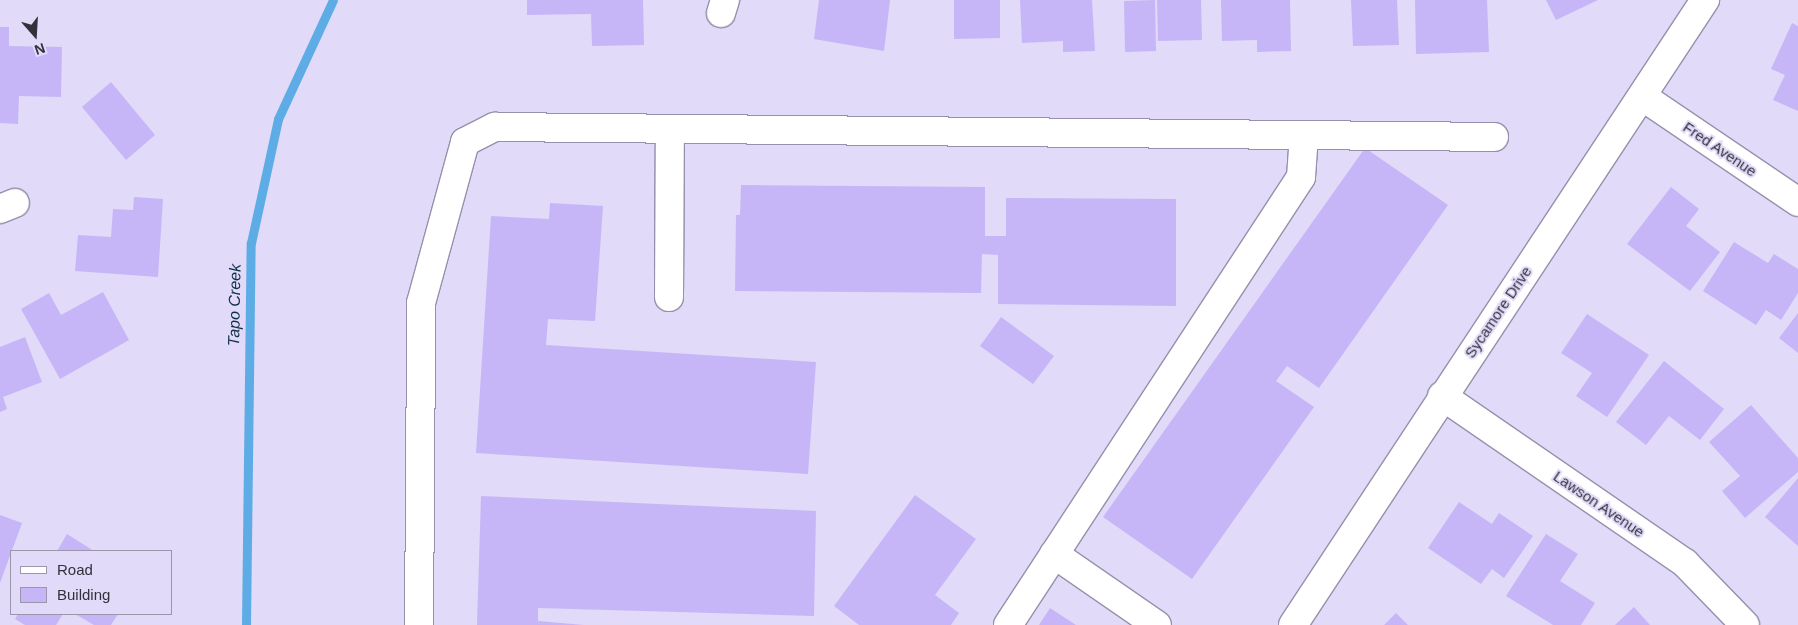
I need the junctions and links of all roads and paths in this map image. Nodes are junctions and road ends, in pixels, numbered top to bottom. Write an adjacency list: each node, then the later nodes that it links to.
1 (1705, 0): 2 (street, Sycamore Drive)
2 (1642, 96): 6 (street, Fred Avenue); 8 (street, Sycamore Drive)
3 (670, 129): 4 (street); 7 (street); 10 (street)
4 (1304, 135): 5 (street); 9 (street)
5 (1494, 137)
6 (1798, 202)
7 (669, 296)
8 (1442, 396): 13 (street, Sycamore Drive); 14 (street, Lawson Avenue)
9 (1054, 554): 11 (street); 12 (street)
10 (419, 625)
11 (1008, 625)
12 (1157, 625)
13 (1293, 625)
14 (1746, 625)

